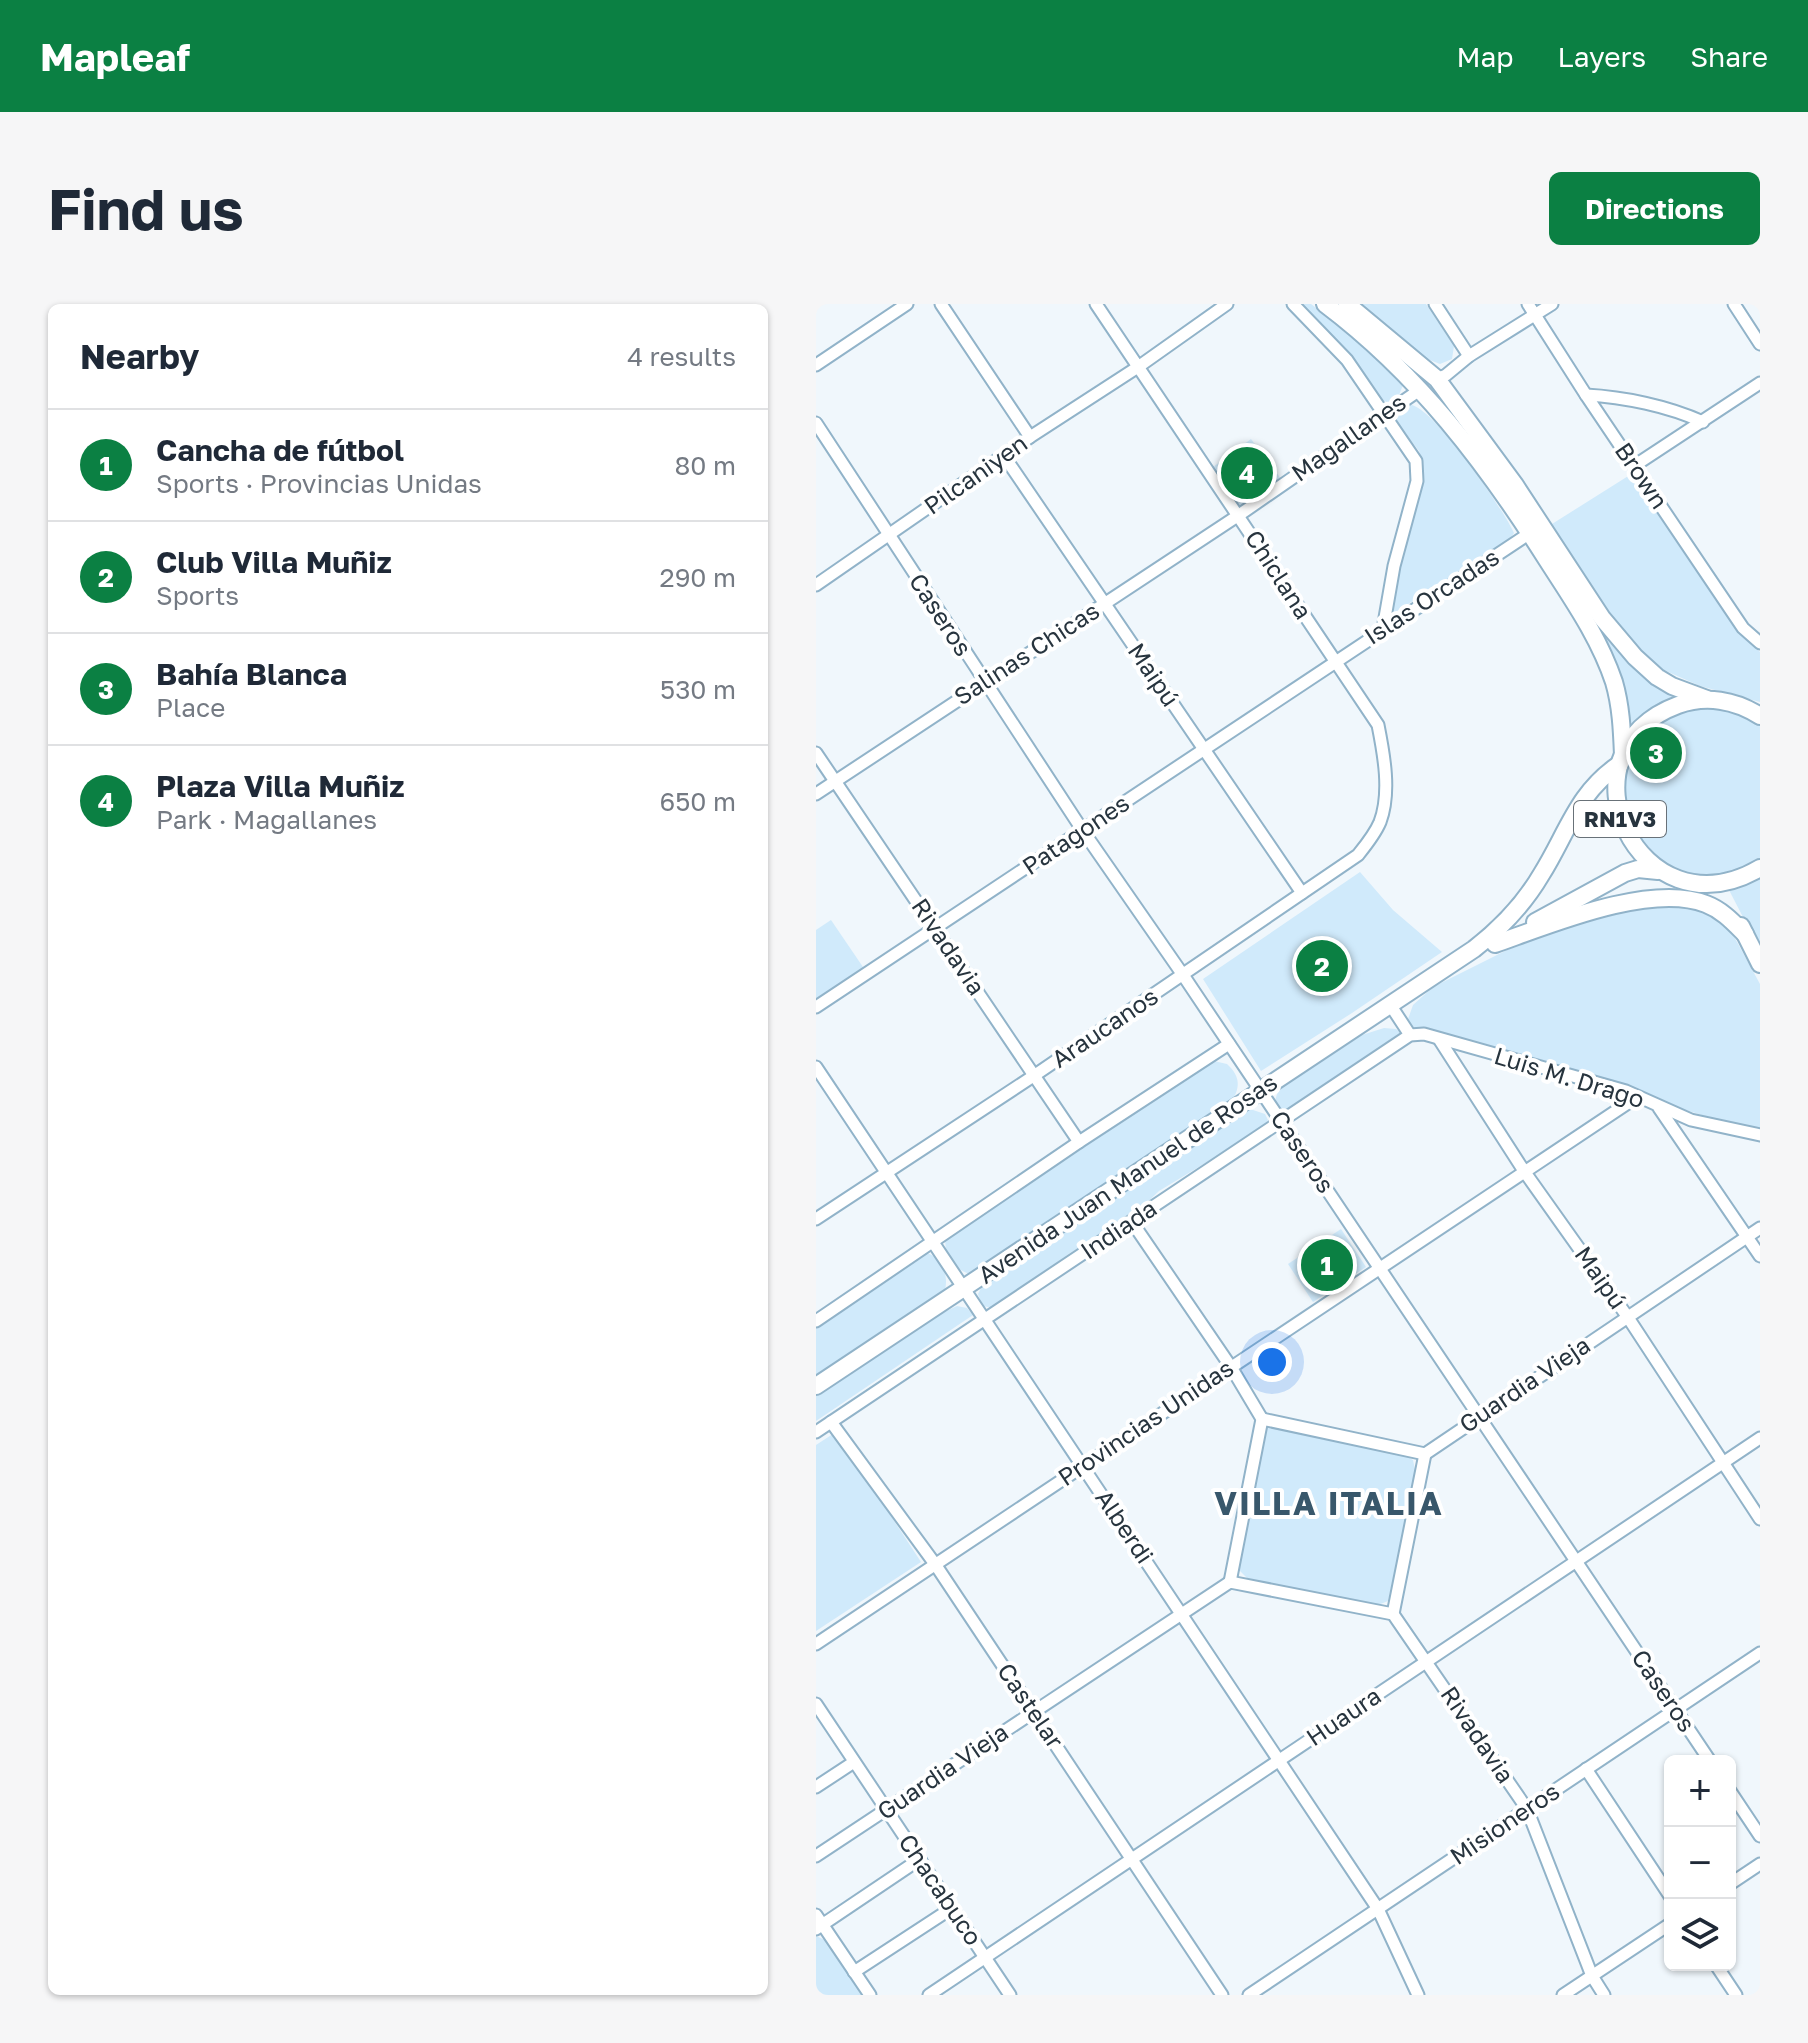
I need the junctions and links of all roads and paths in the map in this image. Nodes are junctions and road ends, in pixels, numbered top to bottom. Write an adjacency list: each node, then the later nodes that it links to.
1 (907, 304): 15 (street)
2 (941, 304): 24 (street)
3 (1096, 304): 16 (street, Chiclana)
4 (1227, 304): 16 (street, Pilcaniyen)
5 (1293, 304): 21 (street)
6 (1325, 304): 19 (main road, RN1V3)
7 (1347, 304): 17 (main road)
8 (1435, 304): 14 (street)
9 (1528, 304): 12 (street, Brown)
10 (1552, 304): 12 (street)
11 (1734, 304): 13 (street)
12 (1535, 315): 14 (street); 20 (street, Brown)
13 (1760, 344)
14 (1469, 356): 17 (street)
15 (816, 365)
16 (1138, 367): 24 (street, Pilcaniyen); 27 (street, Chiclana)
17 (1437, 379): 36 (main road)
18 (1760, 383): 22 (street)
19 (1421, 389): 21 (street, Magallanes); 28 (main road, RN1V3)
20 (1586, 395): 22 (street); 26 (street, Brown)
21 (1385, 413): 27 (street, Magallanes); 32 (street)
22 (1703, 422): 26 (street)
23 (816, 423): 29 (street, Caseros)
24 (1030, 437): 25 (street, Pilcaniyen)
25 (1004, 456): 29 (street, Pilcaniyen); 31 (street, Maipú)
26 (1634, 466): 33 (street, Brown)
27 (1239, 515): 31 (street, Salinas Chicas); 34 (street, Chiclana)
28 (1530, 533): 32 (street, Islas Orcadas); 40 (main road, RN1V3)
29 (888, 536): 30 (street, Pilcaniyen); 35 (street, Caseros)
30 (816, 585)
31 (1104, 603): 35 (street, Salinas Chicas); 38 (street, Maipú)
32 (1383, 629): 34 (street, Islas Orcadas)
33 (1760, 643)
34 (1335, 663): 38 (street, Patagones); 43 (street, Chiclana)
35 (984, 682): 41 (street, Salinas Chicas); 44 (street, Caseros)
36 (1707, 699): 37 (main road); 40 (main road, Avenida Juan Manuel de Rosas)
37 (1756, 711)
38 (1202, 749): 44 (street, Patagones); 48 (street, Maipú)
39 (816, 753): 41 (street, Rivadavia)
40 (1621, 759): 46 (main road, RN1V3); 53 (main road, Avenida Juan Manuel de Rosas)
41 (834, 781): 42 (street, Salinas Chicas); 49 (street, Rivadavia)
42 (816, 794)
43 (1380, 822): 48 (street, Araucanos)
44 (1083, 831): 49 (street, Patagones); 54 (street, Caseros)
45 (1760, 868): 47 (main road, RN1V3)
46 (1664, 873): 47 (main road, RN1V3); 51 (main road, Avenida Juan Manuel de Rosas)
47 (1683, 881): 50 (main road)
48 (1302, 893): 54 (street, Araucanos)
49 (936, 929): 56 (street, Patagones); 62 (street, Rivadavia)
50 (1745, 934): 51 (main road); 52 (main road)
51 (1495, 944): 53 (main road, Avenida Juan Manuel de Rosas)
52 (1760, 964)
53 (1441, 972): 55 (main road, Avenida Juan Manuel de Rosas)
54 (1183, 975): 60 (street, Caseros); 62 (street, Araucanos)
55 (1391, 1006): 58 (street); 63 (main road, Avenida Juan Manuel de Rosas)
56 (816, 1007)
57 (1424, 1034): 58 (street, Indiada); 59 (street, Luis M. Drago)
58 (1410, 1035): 66 (street, Indiada)
59 (1439, 1039): 64 (street, Luis M. Drago); 69 (street, Maipú)
60 (1229, 1044): 63 (street, Caseros); 68 (street)
61 (816, 1067): 70 (street, Alberdi)
62 (1035, 1075): 68 (street, Rivadavia); 70 (street, Araucanos)
63 (1261, 1091): 66 (street, Caseros); 78 (main road, Avenida Juan Manuel de Rosas)
64 (1637, 1097): 65 (street, Luis M. Drago); 69 (street, Provincias Unidas)
65 (1658, 1106): 67 (street, Luis M. Drago); 74 (street)
66 (1281, 1121): 72 (street, Indiada); 77 (street, Caseros)
67 (1760, 1135)
68 (1079, 1142): 75 (street)
69 (1524, 1171): 77 (street, Provincias Unidas); 79 (street, Maipú)
70 (886, 1172): 71 (street, Araucanos); 75 (street, Alberdi)
71 (816, 1219)
72 (1132, 1222): 80 (street, Indiada); 82 (street)
73 (1760, 1228): 74 (street, Guardia Vieja)
74 (1747, 1237): 76 (street); 79 (street, Guardia Vieja)
75 (931, 1241): 78 (street, Alberdi); 81 (street)
76 (1760, 1256)
77 (1379, 1268): 82 (street, Provincias Unidas); 84 (street, Caseros)
78 (963, 1289): 80 (street, Alberdi); 83 (main road, Avenida Juan Manuel de Rosas)
79 (1627, 1316): 84 (street, Guardia Vieja); 90 (street, Maipú)
80 (983, 1320): 86 (street, Indiada); 91 (street, Alberdi)
81 (816, 1321)
82 (1231, 1367): 85 (street); 91 (street, Provincias Unidas)
83 (816, 1386)
84 (1478, 1416): 89 (street, Guardia Vieja); 93 (street, Caseros)
85 (1262, 1419): 89 (street); 95 (street)
86 (831, 1422): 87 (street, Indiada); 94 (street, Castelar)
87 (816, 1432)
88 (1760, 1438): 90 (street, Huaura)
89 (1425, 1454): 97 (street)
90 (1722, 1463): 92 (street, Maipú); 93 (street, Huaura)
91 (1083, 1466): 94 (street, Provincias Unidas); 96 (street, Alberdi)
92 (1760, 1519)
93 (1576, 1561): 100 (street, Huaura); 101 (street, Caseros)
94 (935, 1564): 98 (street, Provincias Unidas); 103 (street, Castelar)
95 (1230, 1582): 96 (street, Guardia Vieja); 97 (street)
96 (1181, 1612): 103 (street, Guardia Vieja); 105 (street, Alberdi)
97 (1393, 1614): 100 (street, Rivadavia)
98 (816, 1644)
99 (1760, 1653): 101 (street, Misioneros)
100 (1427, 1661): 105 (street, Huaura); 110 (street, Rivadavia)
101 (1675, 1710): 104 (street, Caseros); 107 (street, Misioneros)
102 (818, 1711): 106 (street, Chacabuco)
103 (1033, 1711): 111 (street, Guardia Vieja); 115 (street, Castelar)
104 (1706, 1755)
105 (1279, 1760): 115 (street, Huaura); 120 (street, Alberdi)
106 (854, 1762): 108 (street); 111 (street, Chacabuco)
107 (1586, 1769): 110 (street, Misioneros); 118 (street)
108 (816, 1787)
109 (1736, 1800): 112 (street)
110 (1527, 1809): 120 (street, Misioneros); 126 (street, Rivadavia)
111 (886, 1810): 113 (street, Guardia Vieja); 114 (street, Chacabuco)
112 (1760, 1836)
113 (816, 1856)
114 (920, 1859): 119 (street, Chacabuco); 121 (street)
115 (1131, 1859): 123 (street, Huaura); 130 (street, Castelar)
116 (1760, 1864): 117 (street)
117 (1736, 1880)
118 (1664, 1887)
119 (952, 1908): 123 (street, Chacabuco); 125 (street)
120 (1378, 1909): 131 (street, Misioneros); 132 (street, Alberdi)
121 (818, 1923): 125 (street)
122 (1664, 1928): 126 (street)
123 (985, 1957): 128 (street, Huaura); 129 (street, Chacabuco)
124 (1720, 1971): 135 (street)
125 (854, 1972): 127 (street)
126 (1592, 1976): 133 (street); 134 (street, Rivadavia)
127 (870, 1995)
128 (929, 1995)
129 (1010, 1995)
130 (1222, 1995)
131 (1249, 1995)
132 (1418, 1995)
133 (1563, 1995)
134 (1604, 1995)
135 (1736, 1995)

